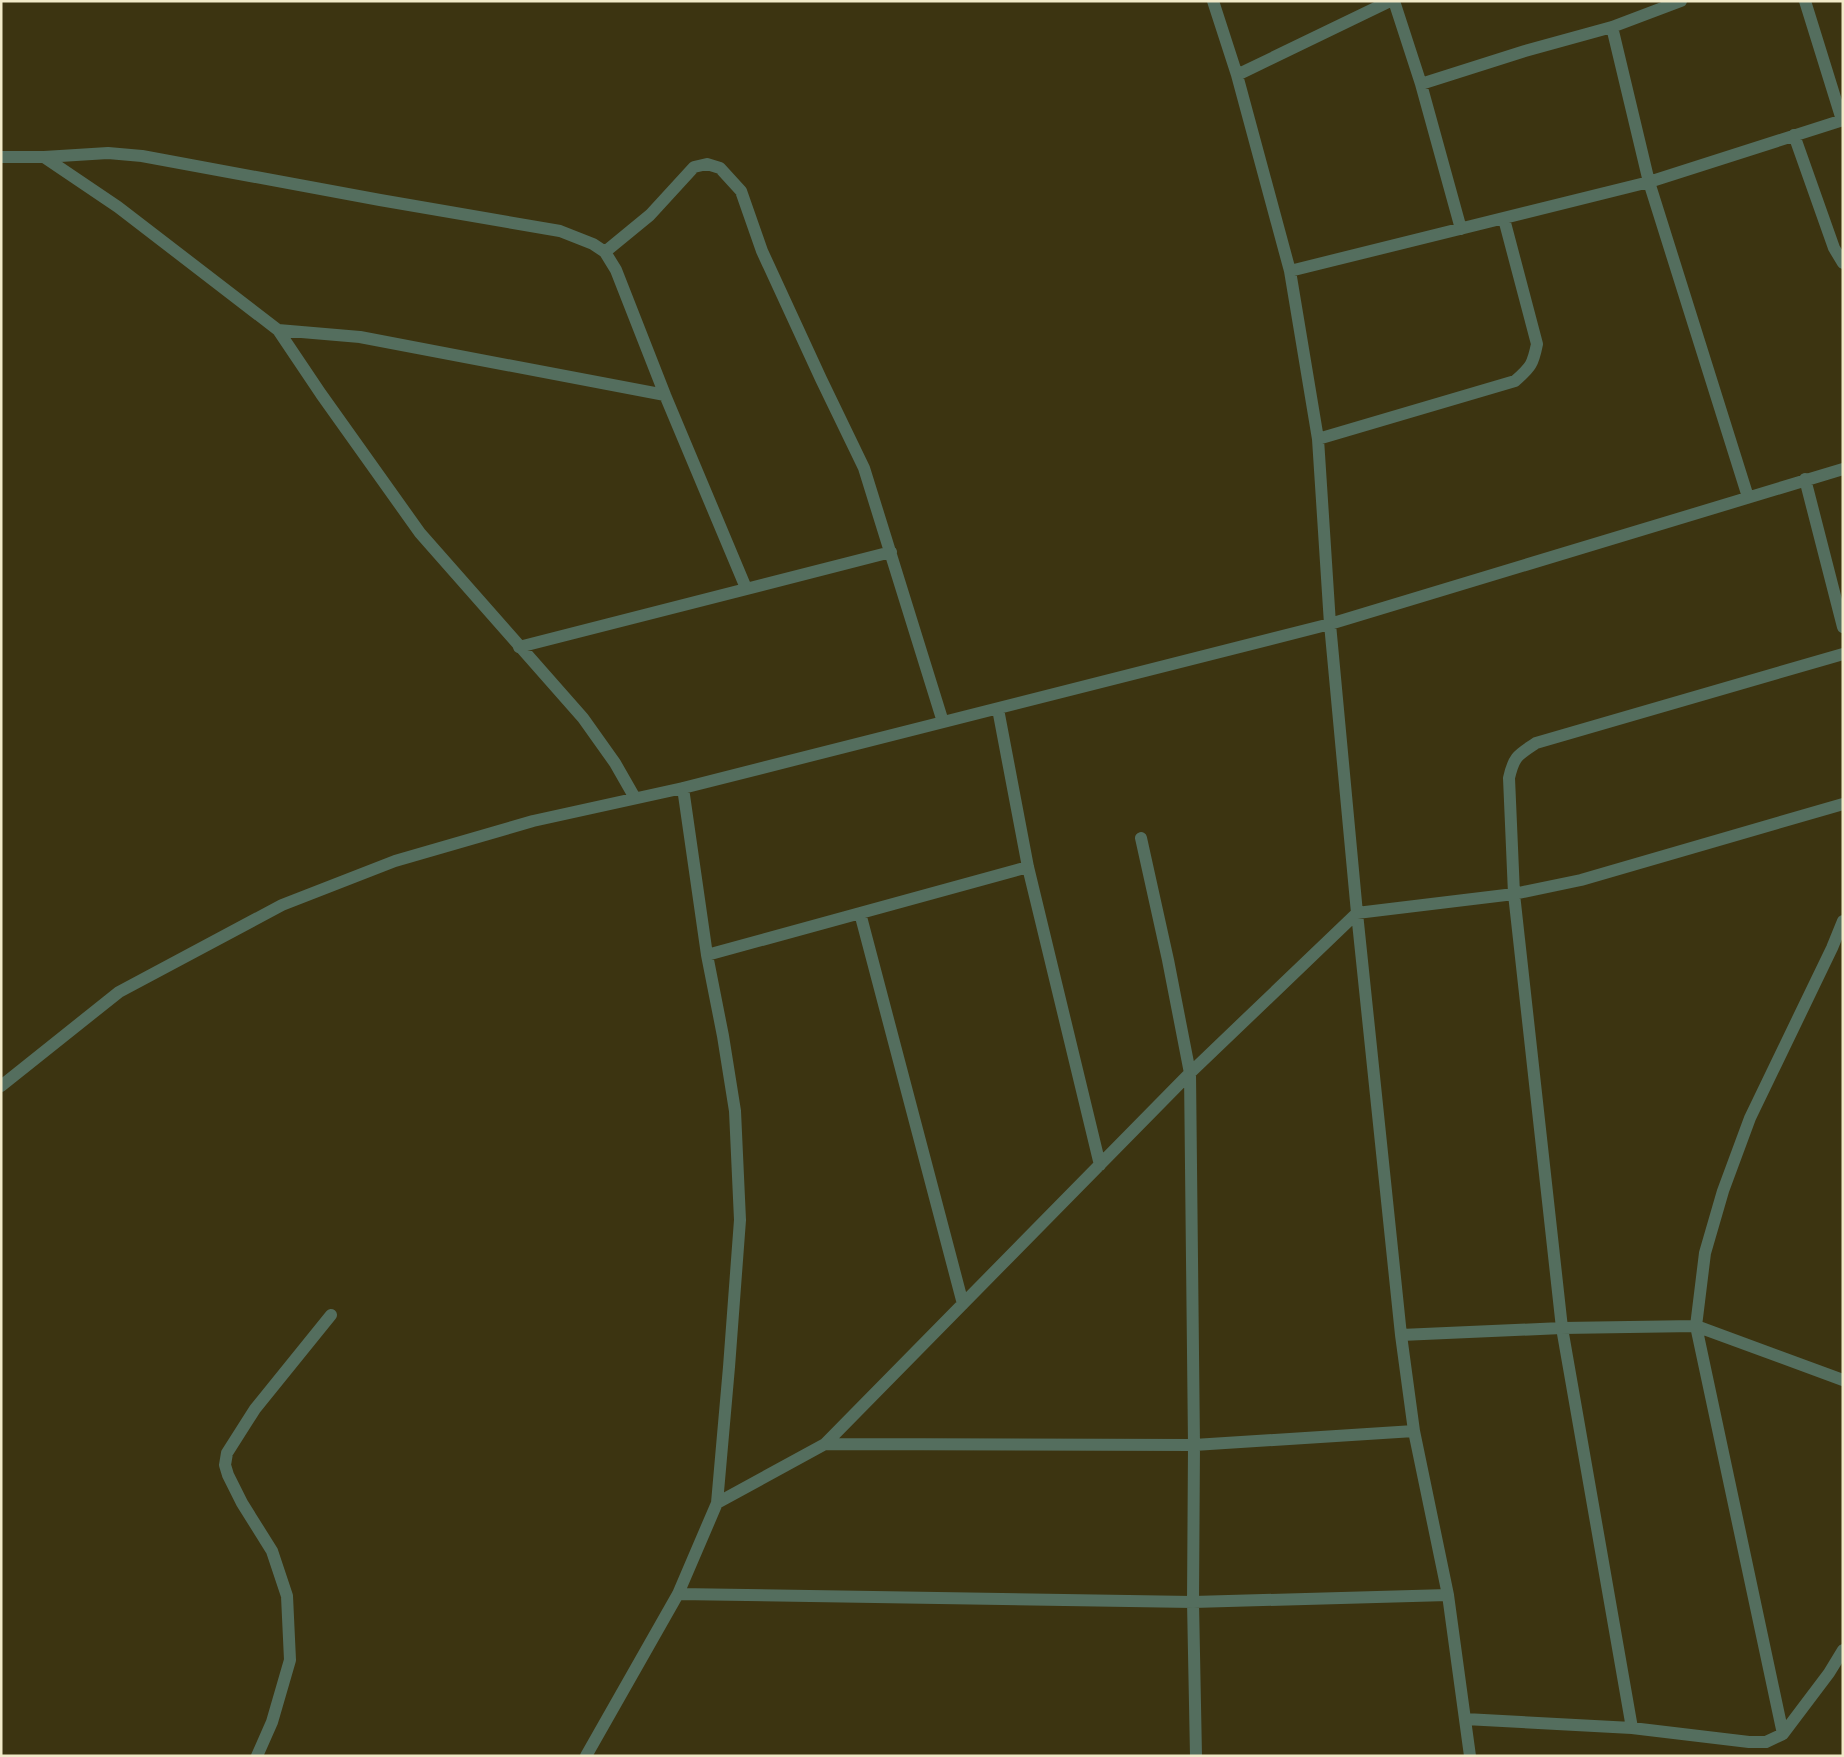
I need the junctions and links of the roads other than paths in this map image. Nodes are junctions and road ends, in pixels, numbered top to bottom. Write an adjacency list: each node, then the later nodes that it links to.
1 (1213, 1): 7 (street)
2 (1390, 1): 7 (street)
3 (1394, 1): 8 (street)
4 (1681, 1): 6 (street)
5 (1805, 1): 9 (street)
6 (1612, 27): 8 (street); 13 (street)
7 (1237, 75): 18 (street)
8 (1421, 84): 15 (street)
9 (1842, 120): 10 (street)
10 (1794, 135): 13 (street); 17 (street)
11 (1, 157): 12 (street)
12 (44, 157): 16 (street); 19 (street)
13 (1649, 182): 14 (street); 24 (street)
14 (1504, 219): 15 (street); 21 (street)
15 (1461, 229): 18 (street)
16 (605, 252): 20 (street); 25 (street)
17 (1843, 263)
18 (1290, 271): 21 (street)
19 (278, 330): 20 (street); 29 (street)
20 (665, 395): 26 (street)
21 (1318, 439): 27 (street)
22 (1843, 468): 23 (street)
23 (1805, 479): 24 (street); 28 (street)
24 (1748, 497): 27 (street)
25 (891, 552): 26 (street); 32 (street)
26 (746, 588): 29 (street)
27 (1330, 624): 31 (street); 40 (street)
28 (1843, 627)
29 (519, 647): 34 (street)
30 (1843, 654): 38 (street)
31 (998, 708): 32 (street); 37 (street)
32 (942, 722): 33 (street)
33 (684, 788): 34 (street); 42 (street)
34 (635, 798): 44 (street)
35 (1843, 804): 38 (street)
36 (1141, 838): 43 (street)
37 (1028, 866): 39 (street); 45 (street)
38 (1514, 894): 40 (street); 49 (street)
39 (860, 913): 42 (street); 46 (street)
40 (1357, 913): 43 (street); 50 (street)
41 (1843, 921): 48 (street)
42 (707, 954): 55 (street)
43 (1190, 1073): 45 (street); 54 (street)
44 (1, 1086)
45 (1100, 1165): 46 (street)
46 (963, 1304): 53 (street)
47 (331, 1315): 63 (street)
48 (1696, 1326): 49 (street); 51 (street); 62 (street)
49 (1562, 1328): 50 (street); 61 (street)
50 (1401, 1335): 52 (street)
51 (1843, 1380)
52 (1414, 1431): 54 (street); 57 (street)
53 (825, 1444): 54 (street); 55 (street)
54 (1194, 1445): 58 (street)
55 (716, 1503): 56 (street)
56 (678, 1594): 58 (street); 64 (street)
57 (1448, 1595): 58 (street); 60 (street)
58 (1193, 1602): 65 (street)
59 (1843, 1650): 62 (street)
60 (1465, 1719): 61 (street); 66 (street)
61 (1632, 1728): 62 (street)
62 (1783, 1734)
63 (257, 1756)
64 (586, 1756)
65 (1196, 1756)
66 (1470, 1756)

